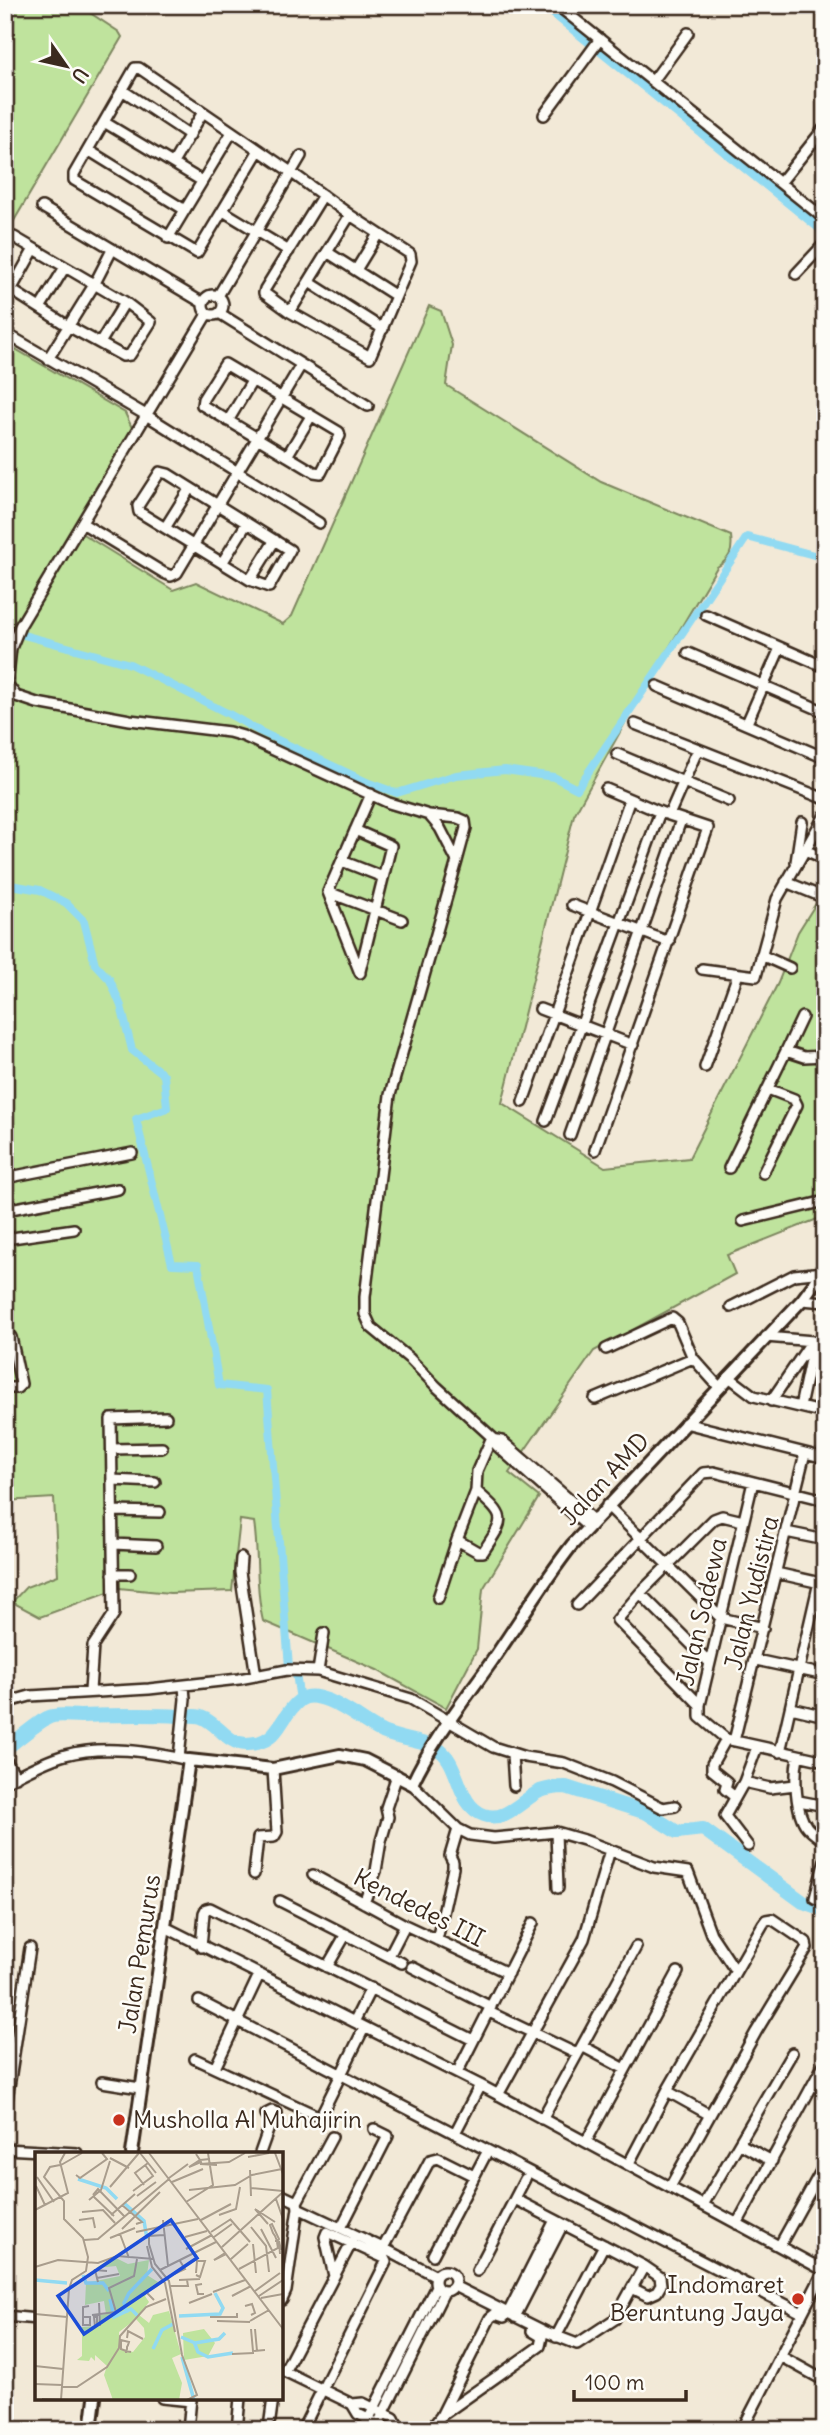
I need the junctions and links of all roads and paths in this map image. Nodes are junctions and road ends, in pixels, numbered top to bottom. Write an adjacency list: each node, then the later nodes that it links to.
1 (556, 5): 3 (street)
2 (688, 33): 4 (street)
3 (596, 44): 4 (street); 7 (street)
4 (653, 81): 18 (street)
5 (121, 90): 6 (street); 8 (street); 11 (street)
6 (203, 113): 10 (street); 11 (street)
7 (544, 115)
8 (104, 122): 12 (street); 15 (street)
9 (825, 127): 18 (street)
10 (232, 132): 13 (street); 17 (street)
11 (190, 135): 15 (street)
12 (88, 150): 21 (street); 27 (street)
13 (259, 150): 16 (street); 22 (street)
14 (301, 156): 16 (street)
15 (173, 163): 17 (street)
16 (292, 172): 19 (street); 25 (street)
17 (202, 181): 21 (street)
18 (780, 183): 24 (street)
19 (323, 195): 23 (street); 32 (street)
20 (42, 207): 31 (street)
21 (185, 209): 27 (street)
22 (223, 211): 25 (street); 27 (street)
23 (350, 215): 26 (street); 33 (street)
24 (825, 219)
25 (256, 231): 32 (street); 40 (street)
26 (379, 234): 35 (street); 41 (street)
27 (168, 238)
28 (5, 244): 30 (street)
29 (824, 245): 36 (street)
30 (34, 249): 34 (street); 39 (street)
31 (112, 250): 38 (street); 43 (street)
32 (289, 251): 45 (street)
33 (327, 252): 35 (street); 37 (street)
34 (65, 267): 38 (street); 44 (street)
35 (356, 270): 41 (street)
36 (796, 274)
37 (309, 282): 45 (street); 49 (street)
38 (94, 285): 42 (street); 48 (street)
39 (8, 288): 44 (street)
40 (218, 296): 43 (street); 46 (street)
41 (397, 296): 49 (street)
42 (125, 302): 51 (street); 51 (street)
43 (203, 303): 47 (street)
44 (40, 308): 48 (street)
45 (290, 312): 49 (street)
46 (219, 313): 47 (street); 53 (street)
47 (207, 314): 57 (street)
48 (68, 326): 51 (street); 52 (street)
49 (383, 329)
50 (5, 333): 52 (street)
51 (100, 343)
52 (48, 359): 57 (street)
53 (301, 365): 55 (street); 56 (street)
54 (252, 381): 55 (street); 59 (street); 59 (street)
55 (281, 398): 58 (street); 60 (street)
56 (368, 406)
57 (146, 415): 62 (street); 65 (street)
58 (311, 416): 61 (street); 61 (street)
59 (228, 421): 60 (street)
60 (257, 438): 61 (street); 62 (street)
61 (287, 456)
62 (237, 471): 64 (street); 67 (street)
63 (190, 488): 64 (street); 68 (street); 68 (street)
64 (217, 505): 66 (street); 70 (street)
65 (82, 523): 70 (street); 87 (street)
66 (247, 523): 69 (street); 71 (street)
67 (319, 523)
68 (164, 528): 70 (street)
69 (275, 540): 72 (street); 72 (street)
70 (194, 546): 71 (street)
71 (222, 563): 72 (street)
72 (250, 580)
73 (706, 615): 74 (street)
74 (780, 648): 76 (street); 77 (street)
75 (688, 653): 77 (street)
76 (825, 667)
77 (763, 685): 79 (street); 80 (street)
78 (657, 686): 80 (street)
79 (825, 712)
80 (747, 723): 84 (street)
81 (635, 724): 82 (street)
82 (698, 748): 85 (street); 89 (street)
83 (617, 754): 85 (street)
84 (825, 758)
85 (683, 783): 90 (street); 91 (street)
86 (606, 789): 88 (street)
87 (371, 794): 92 (street); 96 (street)
88 (630, 799): 91 (street); 108 (street)
89 (825, 799)
90 (729, 802)
91 (664, 814): 94 (street); 110 (street)
92 (429, 815): 100 (street); 100 (street)
93 (825, 815): 97 (street)
94 (681, 820): 111 (street); 112 (street)
95 (802, 822): 101 (street)
96 (355, 830): 99 (street); 102 (street)
97 (805, 850): 98 (street); 101 (street)
98 (825, 859)
99 (342, 861): 102 (street); 104 (street)
100 (457, 861): 162 (street)
101 (795, 867): 103 (street)
102 (383, 877): 107 (street)
103 (786, 882): 105 (street); 113 (street)
104 (328, 892): 107 (street); 107 (street)
105 (825, 898)
106 (572, 905): 108 (street)
107 (375, 909): 109 (street)
108 (589, 911): 110 (street); 118 (street)
109 (402, 919)
110 (619, 923): 111 (street); 120 (street)
111 (643, 932): 112 (street); 121 (street)
112 (669, 942): 122 (street)
113 (761, 955): 114 (street); 116 (street)
114 (790, 968)
115 (702, 969): 116 (street)
116 (738, 974): 125 (street)
117 (540, 1009): 118 (street)
118 (553, 1014): 120 (street); 127 (street)
119 (802, 1017): 123 (street)
120 (583, 1024): 121 (street); 128 (street)
121 (607, 1034): 122 (street); 129 (street)
122 (633, 1045): 130 (street)
123 (786, 1051): 124 (street); 126 (street)
124 (825, 1056)
125 (705, 1067)
126 (768, 1089): 132 (street); 133 (street)
127 (523, 1102)
128 (546, 1121)
129 (570, 1135)
130 (595, 1150)
131 (132, 1153): 134 (street)
132 (729, 1168)
133 (763, 1173)
134 (5, 1178)
135 (118, 1189): 137 (street)
136 (825, 1202): 138 (street)
137 (5, 1210)
138 (743, 1221)
139 (74, 1229): 140 (street)
140 (5, 1239)
141 (824, 1270): 142 (street, Jalan AMD); 144 (street)
142 (802, 1300): 143 (street); 146 (street, Jalan AMD)
143 (825, 1302)
144 (731, 1307)
145 (5, 1334): 151 (street)
146 (766, 1337): 147 (street); 153 (street, Jalan AMD)
147 (813, 1341): 148 (street); 157 (street); 158 (street)
148 (825, 1342)
149 (606, 1349): 150 (street)
150 (693, 1358): 154 (street); 156 (street)
151 (16, 1361): 152 (street); 155 (street)
152 (5, 1363)
153 (729, 1377): 154 (street, Jalan AMD); 157 (street)
154 (719, 1387): 161 (street, Jalan AMD)
155 (5, 1388)
156 (596, 1399)
157 (771, 1401): 158 (street)
158 (800, 1408): 159 (street)
159 (825, 1413)
160 (166, 1418): 164 (street)
161 (685, 1423): 165 (street); 173 (street, Jalan AMD)
162 (493, 1438): 170 (street); 177 (street)
163 (162, 1448): 164 (street)
164 (112, 1449): 167 (street)
165 (805, 1453): 166 (street); 171 (street, Jalan Yudistira)
166 (825, 1458)
167 (112, 1480): 168 (street); 174 (street)
168 (155, 1482)
169 (752, 1482): 171 (street); 176 (street, Jalan Sadewa); 179 (street)
170 (476, 1491): 180 (street); 180 (street)
171 (796, 1493): 172 (street); 178 (street, Jalan Yudistira)
172 (825, 1500)
173 (607, 1506): 177 (street, Jalan AMD); 179 (street)
174 (112, 1511): 175 (street); 182 (street)
175 (160, 1512)
176 (743, 1521): 185 (street); 193 (street, Jalan Sadewa)
177 (591, 1524): 209 (street, Jalan AMD)
178 (786, 1532): 181 (street); 186 (street, Jalan Yudistira)
179 (640, 1539): 185 (street); 192 (street)
180 (457, 1540): 191 (street)
181 (825, 1540)
182 (113, 1544): 183 (street); 187 (street)
183 (156, 1546)
184 (240, 1558): 201 (street)
185 (667, 1566): 190 (street); 193 (street)
186 (776, 1573): 189 (street); 194 (street, Jalan Yudistira)
187 (113, 1574): 188 (street); 204 (street)
188 (130, 1574)
189 (822, 1583): 198 (street)
190 (640, 1593): 197 (street); 206 (street)
191 (438, 1598)
192 (577, 1605)
193 (721, 1618): 194 (street); 197 (street, Jalan Sadewa)
194 (763, 1628): 196 (street, Jalan Yudistira)
195 (324, 1633): 199 (street)
196 (756, 1660): 198 (street); 210 (street, Jalan Yudistira)
197 (710, 1663): 206 (street, Jalan Sadewa)
198 (799, 1670): 200 (street); 207 (street)
199 (318, 1671): 201 (street); 209 (street)
200 (825, 1675)
201 (257, 1676): 203 (street)
202 (5, 1686): 205 (street)
203 (184, 1686): 204 (street); 215 (street)
204 (90, 1691): 205 (street)
205 (8, 1702)
206 (700, 1705): 210 (street, Jalan Sadewa)
207 (791, 1708): 208 (street); 212 (street)
208 (825, 1716)
209 (448, 1721): 213 (street); 223 (street, Jalan AMD)
210 (730, 1740): 211 (street); 226 (street, Jalan Yudistira)
211 (757, 1747): 212 (street); 222 (street)
212 (780, 1752): 214 (street)
213 (512, 1754): 225 (street); 228 (street)
214 (798, 1756): 217 (street); 224 (street)
215 (184, 1759): 218 (street); 220 (street); 244 (street, Jalan Pemurus)
216 (6, 1760): 220 (street)
217 (825, 1761)
218 (273, 1769): 219 (street); 236 (street)
219 (397, 1775): 223 (street); 241 (street)
220 (16, 1777): 221 (street)
221 (5, 1782)
222 (744, 1782): 224 (street); 226 (street)
223 (412, 1784): 230 (street)
224 (795, 1785): 227 (street)
225 (514, 1786)
226 (736, 1797): 233 (street)
227 (799, 1801): 229 (street); 232 (street)
228 (675, 1806)
229 (825, 1806)
230 (458, 1829): 231 (street); 246 (street)
231 (556, 1832): 234 (street); 238 (street)
232 (825, 1842)
233 (748, 1846)
234 (610, 1850): 254 (street); 264 (street)
235 (825, 1860): 240 (street)
236 (254, 1874)
237 (313, 1875): 241 (street, Kendedes III)
238 (558, 1888)
239 (280, 1900): 245 (street)
240 (825, 1902)
241 (364, 1903): 243 (street, Kendedes III)
242 (533, 1923): 256 (street)
243 (405, 1925): 246 (street, Kendedes III); 250 (street)
244 (165, 1927): 247 (street); 276 (street, Jalan Pemurus)
245 (346, 1934): 250 (street); 253 (street)
246 (437, 1940): 256 (street, Kendedes III)
247 (201, 1947): 253 (street); 257 (street)
248 (636, 1947): 266 (street)
249 (30, 1948): 279 (street)
250 (389, 1956): 251 (street)
251 (402, 1963)
252 (412, 1967): 260 (street)
253 (327, 1968): 258 (street)
254 (736, 1970): 277 (street); 280 (street)
255 (678, 1972): 271 (street)
256 (508, 1973): 260 (street)
257 (258, 1975): 261 (street); 262 (street)
258 (371, 1988): 262 (street); 265 (street)
259 (199, 2001): 261 (street)
260 (490, 2009): 264 (street); 265 (street)
261 (237, 2021): 270 (street); 273 (street)
262 (354, 2022): 263 (street)
263 (364, 2028): 272 (street); 273 (street)
264 (532, 2033): 266 (street); 278 (street)
265 (473, 2040): 272 (street)
266 (580, 2050): 271 (street); 281 (street)
267 (792, 2053): 287 (street)
268 (195, 2059): 270 (street)
269 (824, 2064): 293 (street)
270 (215, 2068): 273 (street)
271 (625, 2069): 286 (street)
272 (457, 2073): 275 (street)
273 (343, 2074): 284 (street)
274 (102, 2082): 276 (street)
275 (480, 2085): 278 (street); 284 (street)
276 (140, 2088): 290 (street, Jalan Pemurus)
277 (667, 2091): 280 (street); 295 (street)
278 (498, 2095): 281 (street)
279 (5, 2113)
280 (710, 2115): 298 (street)
281 (542, 2119): 286 (street)
282 (271, 2122): 291 (street)
283 (374, 2129): 305 (street)
284 (455, 2133): 319 (street)
285 (332, 2137): 301 (street)
286 (586, 2142): 295 (street)
287 (740, 2144): 293 (street); 302 (street)
288 (5, 2149): 289 (street)
289 (53, 2152)
290 (131, 2152)
291 (260, 2152)
292 (485, 2156): 296 (street)
293 (772, 2161): 304 (street)
294 (825, 2164): 308 (street)
295 (628, 2165): 298 (street)
296 (474, 2176): 309 (street); 310 (street)
297 (525, 2179): 300 (street)
298 (670, 2187): 302 (street)
299 (284, 2196): 301 (street)
300 (515, 2199): 303 (street); 313 (street)
301 (297, 2205): 305 (street); 318 (street)
302 (703, 2205): 304 (street)
303 (559, 2222): 307 (street); 320 (street)
304 (737, 2224): 308 (street)
305 (341, 2228): 309 (street)
306 (352, 2242): 314 (street); 314 (street); 328 (street)
307 (604, 2245): 311 (street); 323 (street)
308 (780, 2245): 312 (street)
309 (383, 2248): 315 (street)
310 (433, 2255)
311 (645, 2266): 317 (street); 317 (street)
312 (824, 2270): 319 (street)
313 (477, 2272)
314 (334, 2276): 325 (street)
315 (439, 2285): 316 (street); 316 (street); 335 (street)
316 (454, 2286): 320 (street)
317 (632, 2288): 323 (street)
318 (284, 2296)
319 (802, 2313): 324 (street)
320 (511, 2315): 323 (street)
321 (5, 2316): 322 (street)
322 (35, 2317)
323 (556, 2337)
324 (780, 2356): 327 (street); 347 (street)
325 (284, 2368)
326 (284, 2370): 328 (street)
327 (825, 2377)
328 (322, 2389): 333 (street); 344 (street)
329 (95, 2400): 341 (street)
330 (191, 2400): 342 (street)
331 (240, 2400): 343 (street)
332 (273, 2400): 337 (street)
333 (352, 2404): 335 (street); 338 (street)
334 (9, 2407): 340 (street)
335 (379, 2411): 338 (street); 339 (street)
336 (442, 2416): 336 (street); 346 (street)
337 (270, 2420)
338 (374, 2425): 339 (street); 345 (street)
339 (401, 2428)
340 (7, 2430)
341 (91, 2430)
342 (188, 2430)
343 (237, 2430)
344 (302, 2430)
345 (363, 2430)
346 (430, 2430)
347 (742, 2430)

